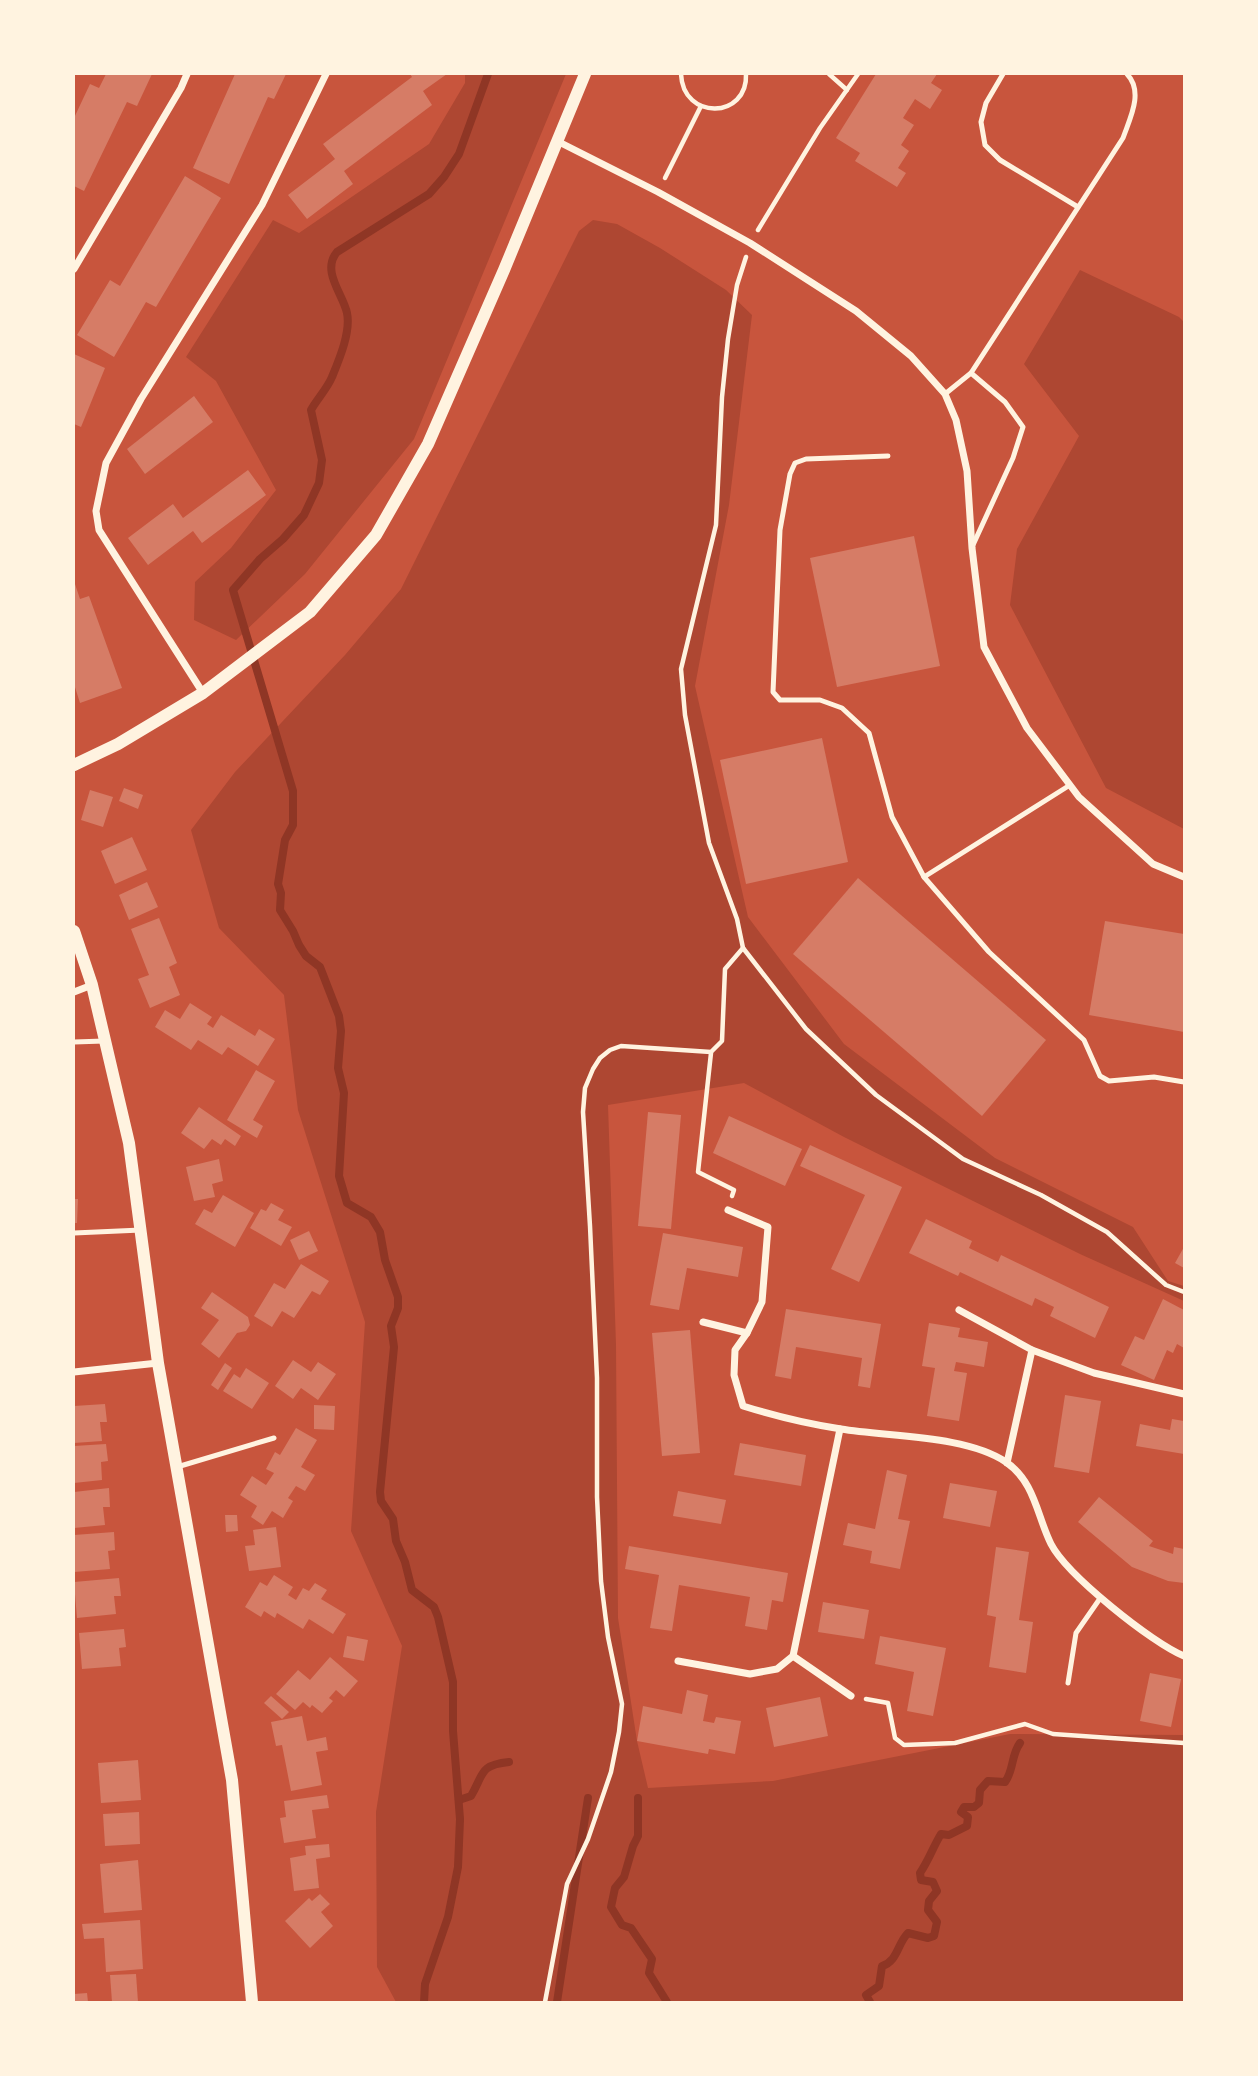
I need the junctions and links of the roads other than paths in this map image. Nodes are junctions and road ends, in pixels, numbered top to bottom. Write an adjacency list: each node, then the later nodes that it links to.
1 (187, 74): 8 (street)
2 (326, 74): 13 (street)
3 (585, 74): 6 (street)
4 (1003, 74): 7 (lane)
5 (1127, 74): 7 (lane)
6 (557, 141): 10 (street); 13 (street)
7 (1078, 207): 9 (lane)
8 (74, 269)
9 (971, 373): 10 (lane); 12 (lane)
10 (945, 394): 12 (street)
11 (888, 456): 16 (lane)
12 (972, 548): 15 (street)
13 (203, 693): 14 (street)
14 (74, 765)
15 (1070, 785): 16 (lane); 17 (street)
16 (924, 877): 23 (lane)
17 (1185, 877)
18 (74, 931): 19 (street)
19 (92, 985): 20 (street); 21 (street)
20 (74, 992)
21 (107, 1041): 22 (lane); 25 (street)
22 (74, 1042)
23 (1185, 1082)
24 (727, 1210): 29 (street)
25 (141, 1230): 26 (lane); 31 (street)
26 (74, 1233)
27 (959, 1310): 30 (street)
28 (703, 1322): 29 (street)
29 (747, 1333): 34 (street)
30 (1032, 1350): 33 (street); 36 (street)
31 (159, 1363): 32 (street); 37 (street)
32 (74, 1373)
33 (1185, 1394)
34 (840, 1429): 36 (street); 40 (street)
35 (274, 1438): 37 (lane)
36 (1007, 1463): 38 (street)
37 (177, 1467): 44 (street)
38 (1101, 1597): 39 (street); 42 (lane)
39 (1185, 1656)
40 (793, 1657): 41 (street); 43 (street)
41 (678, 1661)
42 (1068, 1683)
43 (851, 1696)
44 (252, 2003)

